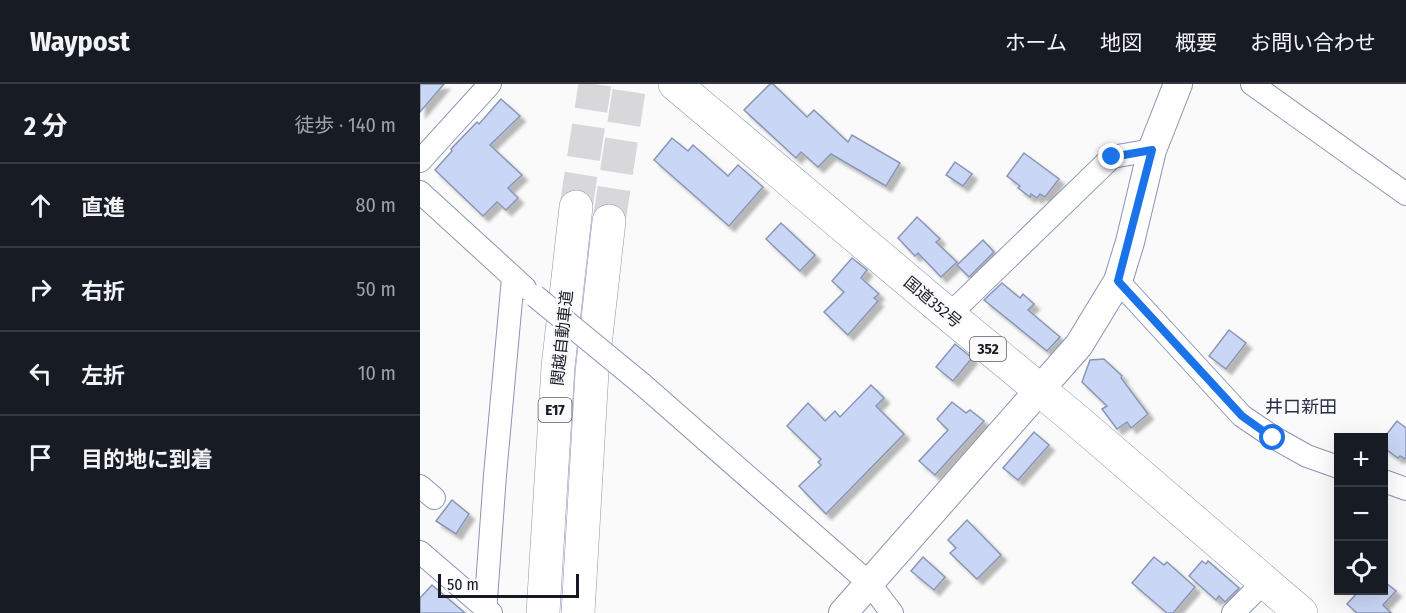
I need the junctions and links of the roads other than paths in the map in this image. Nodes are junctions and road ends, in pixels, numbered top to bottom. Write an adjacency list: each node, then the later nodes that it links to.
1 (490, 84): 6 (street)
2 (675, 84): 13 (highway, 国道352号 / 352)
3 (1178, 84): 5 (street)
4 (1252, 84): 8 (street)
5 (1152, 150): 12 (street); 13 (street)
6 (420, 161)
7 (420, 192): 11 (street)
8 (1406, 194)
9 (576, 207): 22 (highway, 関越自動車道 / E17)
10 (609, 221): 23 (highway, 関越自動車道 / E17)
11 (513, 278): 20 (street, bridge); 21 (street)
12 (1118, 281): 14 (street); 15 (street)
13 (949, 315): 14 (highway, 国道352号 / 352)
14 (1038, 390): 19 (highway, 国道352号 / 352); 20 (street)
15 (1334, 466)
16 (1388, 483): 17 (street)
17 (1406, 489)
18 (420, 552): 21 (street)
19 (1264, 582): 26 (street); 27 (highway, 国道352号 / 352)
20 (869, 583): 24 (street); 25 (street)
21 (487, 612)
22 (543, 613)
23 (578, 613)
24 (843, 613)
25 (892, 613)
26 (1233, 613)
27 (1302, 613)

